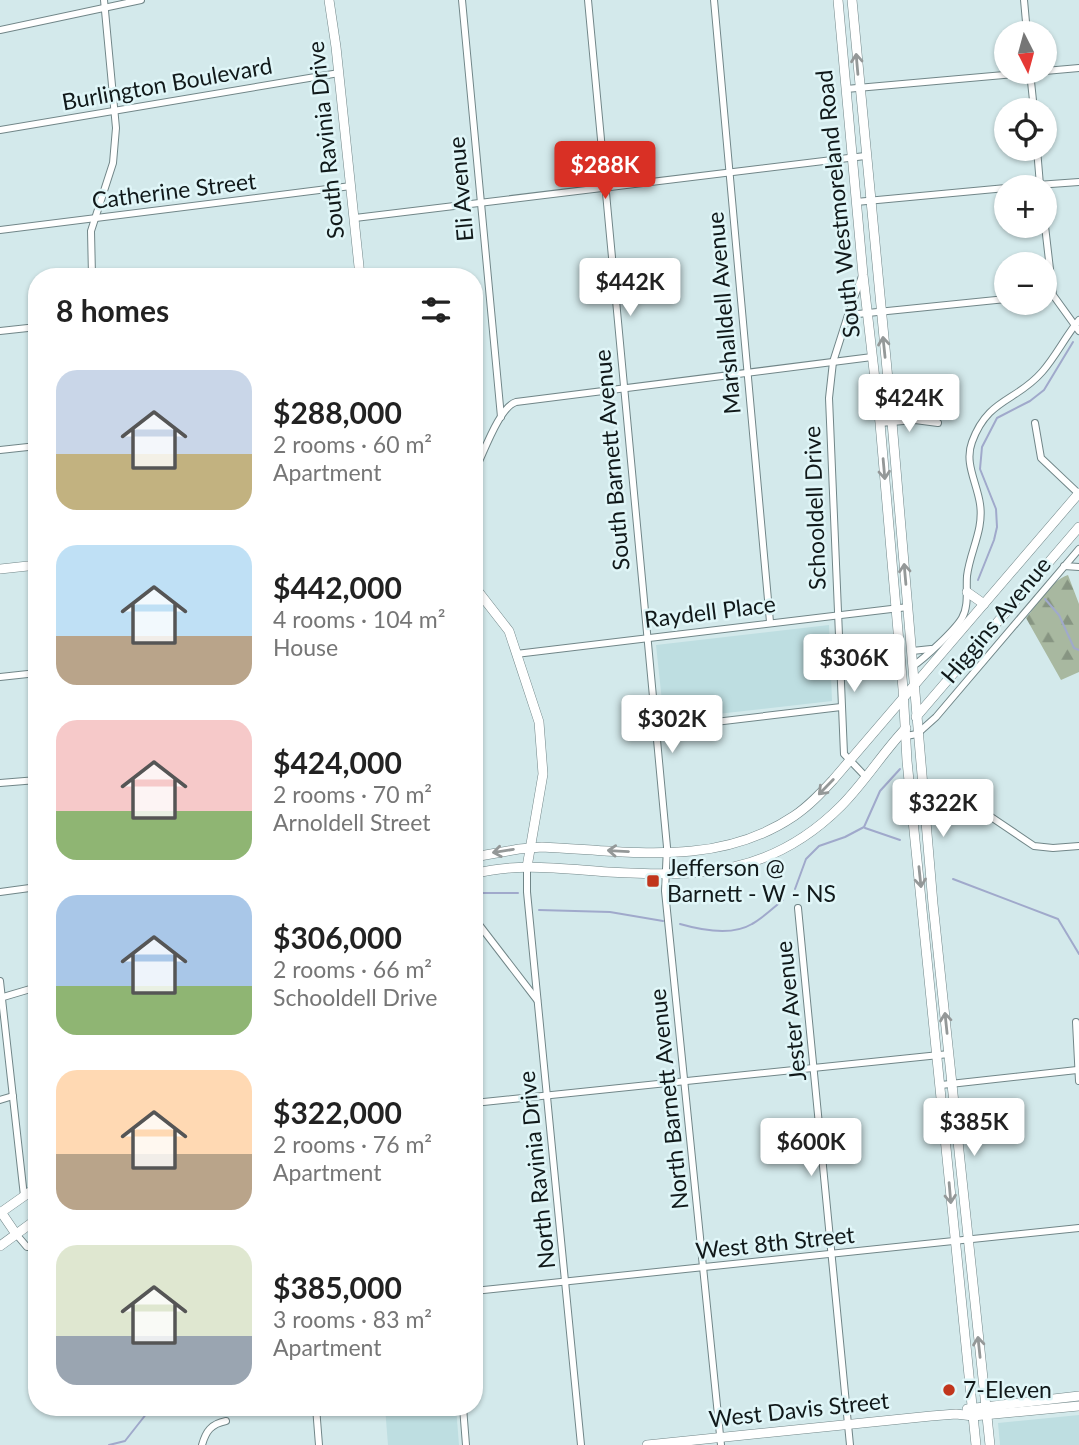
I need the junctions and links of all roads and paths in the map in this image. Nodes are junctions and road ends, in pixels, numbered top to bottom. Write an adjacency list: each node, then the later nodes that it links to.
1 (141, 0): 9 (street)
2 (329, 0): 14 (main road, South Ravinia Drive)
3 (462, 0): 29 (street, Eli Avenue)
4 (588, 0): 26 (street, South Barnett Avenue)
5 (714, 0): 22 (street, Marshalldell Avenue)
6 (838, 0): 17 (main road, South Westmoreland Road)
7 (852, 0): 16 (main road, South Westmoreland Road, one-way to 7)
8 (1024, 0): 10 (street)
9 (104, 4): 11 (street); 18 (street)
10 (1026, 21)
11 (0, 30)
12 (1079, 68): 13 (street)
13 (1057, 70)
14 (339, 73): 18 (street, Burlington Boulevard); 25 (main road, South Ravinia Drive)
15 (994, 75): 16 (street)
16 (859, 87): 17 (street); 20 (main road, South Westmoreland Road)
17 (846, 89): 21 (main road, South Westmoreland Road)
18 (116, 110): 19 (street, Burlington Boulevard); 31 (street)
19 (0, 130)
20 (865, 156): 21 (street); 28 (main road, South Westmoreland Road)
21 (852, 158): 22 (street); 30 (main road, South Westmoreland Road)
22 (729, 172): 26 (street); 47 (street, Marshalldell Avenue)
23 (1079, 182): 24 (street)
24 (1057, 184)
25 (351, 186): 31 (street, Catherine Street); 32 (main road, South Ravinia Drive)
26 (605, 187): 29 (street); 48 (street, South Barnett Avenue)
27 (994, 188): 28 (street)
28 (869, 201): 30 (street); 39 (main road, South Westmoreland Road)
29 (479, 202): 32 (street); 49 (street, Eli Avenue)
30 (856, 202): 36 (main road, South Westmoreland Road)
31 (94, 218): 33 (street, Catherine Street); 34 (street)
32 (355, 218): 35 (main road, South Ravinia Drive)
33 (0, 230)
34 (91, 268)
35 (359, 268)
36 (863, 275): 40 (main road, South Westmoreland Road); 41 (street, Schooldell Drive)
37 (994, 300): 39 (street)
38 (1057, 304): 42 (street)
39 (881, 312): 40 (street); 50 (main road, South Westmoreland Road, one-way to 39)
40 (867, 314): 41 (street); 45 (main road, South Westmoreland Road)
41 (848, 316): 46 (street, Schooldell Drive)
42 (1078, 326): 64 (street)
43 (28, 328): 44 (street)
44 (0, 331)
45 (872, 357): 46 (street); 51 (main road, South Westmoreland Road)
46 (833, 362): 47 (street); 69 (street, Schooldell Drive)
47 (748, 373): 48 (street); 70 (street, Marshalldell Avenue)
48 (623, 389): 49 (street); 71 (street, South Barnett Avenue)
49 (501, 417): 56 (street)
50 (892, 422): 51 (street); 52 (street); 67 (main road, South Westmoreland Road, one-way to 50)
51 (880, 423): 68 (main road, South Westmoreland Road, one-way to 68)
52 (938, 423)
53 (1035, 423): 57 (street)
54 (28, 447): 55 (street)
55 (0, 450)
56 (483, 454)
57 (1079, 494): 66 (main road)
58 (1079, 527): 81 (main road)
59 (1079, 549): 61 (street, Higgins Avenue)
60 (28, 566): 63 (main road)
61 (1064, 566): 62 (street); 84 (street, Higgins Avenue)
62 (1079, 567)
63 (0, 569)
64 (967, 592): 66 (main road); 72 (street)
65 (483, 598): 74 (main road)
66 (984, 604): 78 (main road)
67 (908, 607): 68 (street, Raydell Place); 73 (main road, South Westmoreland Road)
68 (896, 608): 69 (street, Raydell Place); 79 (main road, South Westmoreland Road)
69 (837, 614): 70 (street, Raydell Place); 80 (street, Schooldell Drive)
70 (770, 622): 71 (street, Raydell Place)
71 (646, 637): 74 (street, Raydell Place); 82 (street, South Barnett Avenue)
72 (931, 649): 73 (street); 75 (street)
73 (912, 651): 75 (main road, South Westmoreland Road)
74 (516, 654): 94 (main road)
75 (913, 666): 78 (main road, South Westmoreland Road)
76 (28, 674): 77 (street)
77 (0, 677)
78 (914, 688): 79 (main road); 81 (main road, South Westmoreland Road)
79 (904, 699): 83 (main road, South Westmoreland Road); 86 (main road)
80 (841, 707): 82 (street); 86 (street, Schooldell Drive)
81 (916, 717): 83 (main road); 84 (main road, South Westmoreland Road)
82 (656, 729): 95 (street, South Barnett Avenue)
83 (906, 732): 84 (street); 85 (main road); 87 (main road, South Westmoreland Road)
84 (918, 734): 91 (main road, South Westmoreland Road)
85 (881, 757): 87 (main road); 88 (main road)
86 (850, 761): 88 (street); 95 (main road, one-way to 95)
87 (907, 761): 92 (main road, South Westmoreland Road)
88 (866, 777): 99 (main road)
89 (28, 781): 90 (street)
90 (0, 783)
91 (925, 790): 92 (street); 93 (street); 102 (main road, South Westmoreland Road)
92 (910, 791): 102 (main road, South Westmoreland Road, one-way to 102)
93 (1079, 846)
94 (531, 848): 95 (main road, one-way to 94); 96 (main road, one-way to 96); 97 (main road)
95 (667, 853): 99 (street, South Barnett Avenue)
96 (483, 856)
97 (527, 867): 98 (main road); 99 (main road); 108 (street, North Ravinia Drive)
98 (483, 873)
99 (665, 875): 115 (street, North Barnett Avenue)
100 (28, 888): 101 (street)
101 (0, 892)
102 (928, 905): 110 (main road, one-way to 102); 111 (main road)
103 (799, 908): 112 (street, Jester Avenue)
104 (483, 930): 108 (street)
105 (0, 981): 107 (street)
106 (28, 990): 107 (street)
107 (1, 998): 119 (street)
108 (538, 1002): 118 (street, North Ravinia Drive)
109 (1076, 1022): 113 (street)
110 (949, 1054): 111 (street); 116 (main road)
111 (938, 1055): 112 (street); 117 (main road)
112 (814, 1068): 115 (street); 132 (street, Jester Avenue)
113 (1077, 1070): 114 (street); 116 (street)
114 (1079, 1081)
115 (685, 1082): 118 (street); 133 (street, North Barnett Avenue)
116 (952, 1084): 117 (street); 128 (main road)
117 (941, 1085): 129 (main road, one-way to 129)
118 (547, 1095): 121 (street); 134 (street, North Ravinia Drive)
119 (13, 1096): 120 (street); 123 (street)
120 (0, 1100)
121 (483, 1102)
122 (28, 1193): 123 (main road)
123 (24, 1196): 124 (main road)
124 (0, 1212): 127 (main road)
125 (28, 1225): 127 (main road)
126 (1079, 1228): 128 (street, West 8th Street)
127 (16, 1234): 130 (main road); 131 (street)
128 (968, 1240): 129 (street, West 8th Street); 138 (main road, one-way to 128)
129 (954, 1241): 132 (street, West 8th Street); 139 (main road)
130 (0, 1246)
131 (28, 1247)
132 (831, 1254): 133 (street, West 8th Street); 143 (street, Jester Avenue)
133 (702, 1268): 134 (street, West 8th Street); 144 (street, North Barnett Avenue)
134 (565, 1282): 135 (street, West 8th Street); 148 (street, North Ravinia Drive)
135 (483, 1290)
136 (1079, 1396): 138 (main road, West Davis Street)
137 (1079, 1406): 138 (main road, West Davis Street)
138 (985, 1410): 139 (main road, West Davis Street); 152 (main road)
139 (972, 1412): 143 (main road, West Davis Street); 151 (main road)
140 (317, 1416): 146 (street)
141 (464, 1416): 147 (street)
142 (226, 1421): 145 (street)
143 (848, 1425): 144 (main road, West Davis Street); 150 (street, Jester Avenue)
144 (721, 1441): 149 (main road, West Davis Street)
145 (202, 1445)
146 (319, 1445)
147 (466, 1445)
148 (581, 1445)
149 (647, 1445)
150 (850, 1445)
151 (976, 1445)
152 (990, 1445)

